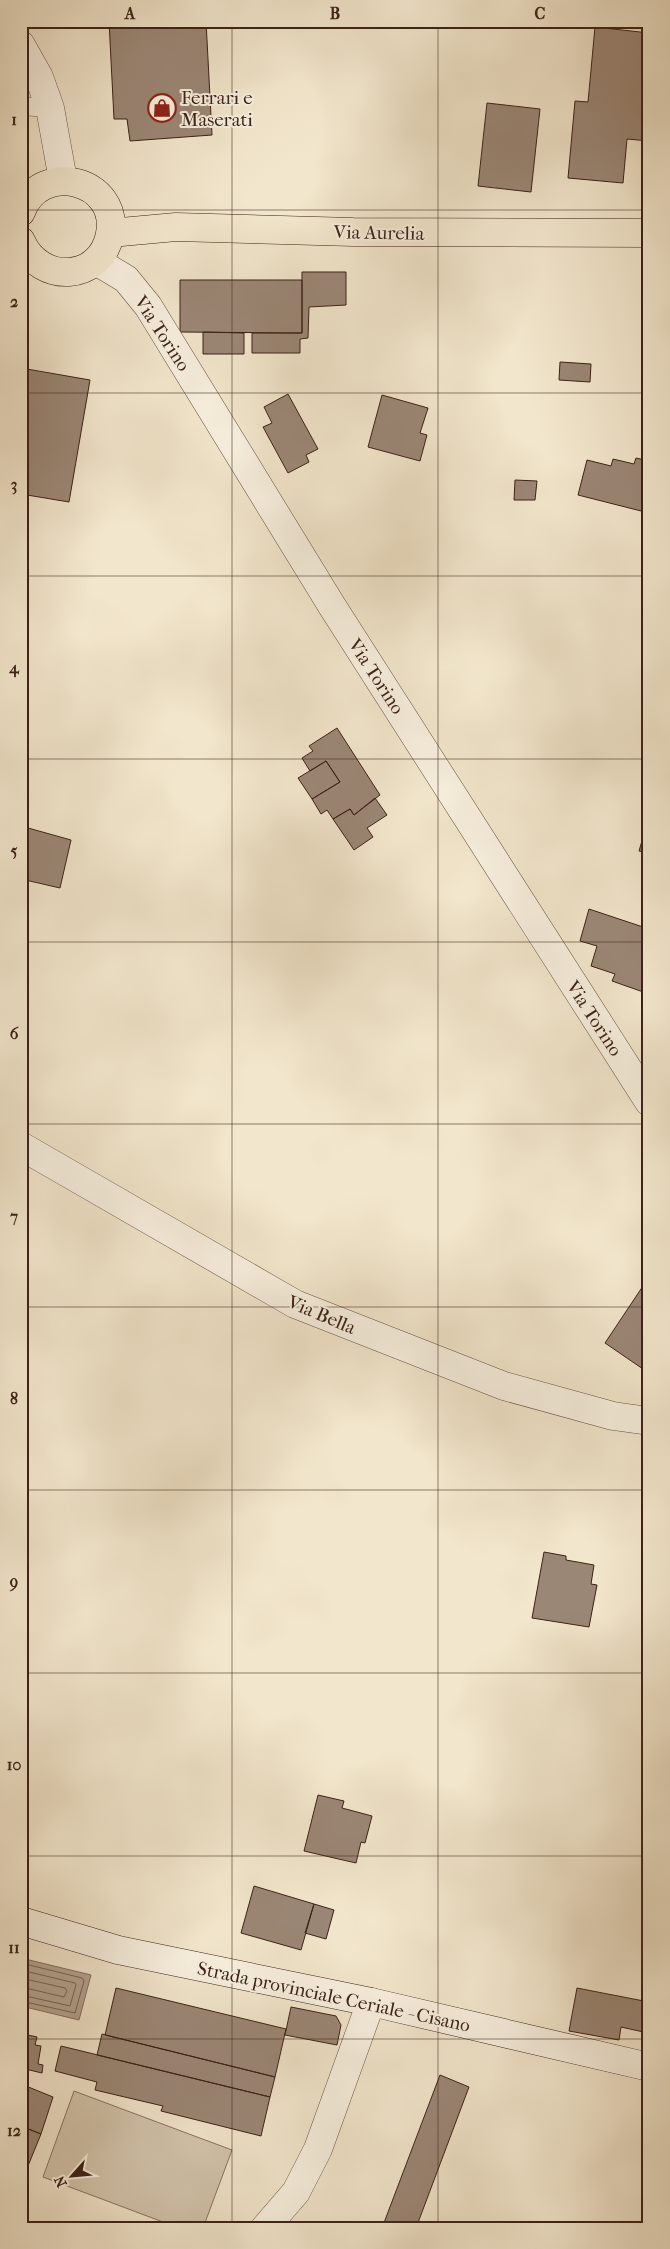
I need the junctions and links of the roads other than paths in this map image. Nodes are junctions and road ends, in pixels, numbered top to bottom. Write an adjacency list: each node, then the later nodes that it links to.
1 (21, 45): 3 (street)
2 (21, 106): 3 (lane)
3 (50, 108): 4 (street)
4 (63, 180): 5 (main road); 6 (main road)
5 (21, 212)
6 (110, 233): 7 (main road, Via Aurelia); 9 (main road)
7 (649, 233)
8 (21, 241): 9 (main road)
9 (96, 261): 10 (street, Via Torino)
10 (649, 1102)
11 (21, 1146): 12 (street, Via Bella)
12 (649, 1421)
13 (21, 1921): 14 (street, Strada provinciale Ceriale - Cisano)
14 (371, 2002): 15 (street, Strada provinciale Ceriale - Cisano); 16 (street)
15 (649, 2067)
16 (265, 2228)

